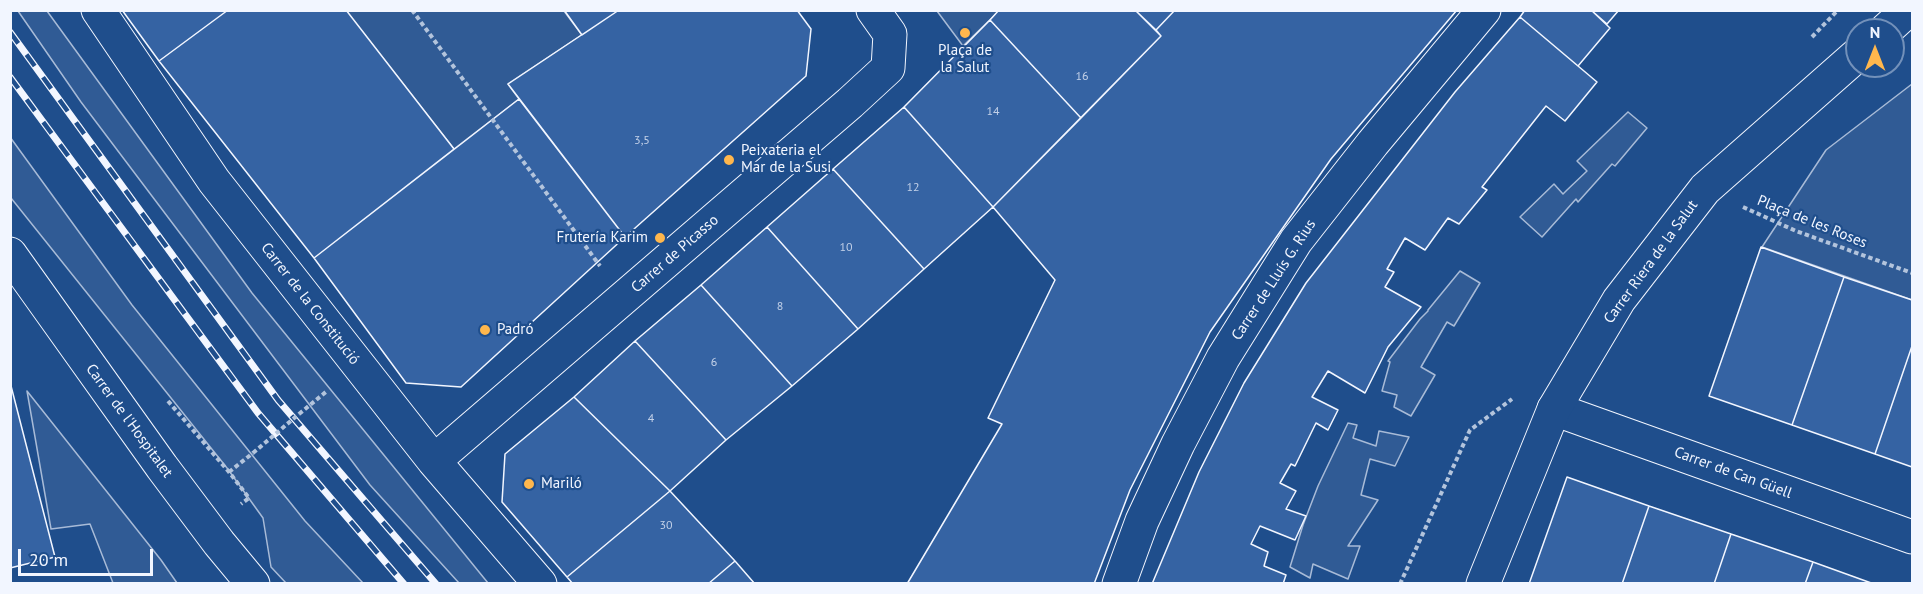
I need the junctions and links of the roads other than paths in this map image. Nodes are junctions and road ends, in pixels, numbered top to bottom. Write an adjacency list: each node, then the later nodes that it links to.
1 (98, 10): 7 (street, Carrer de la Constitució)
2 (1484, 10): 11 (street, Carrer de Lluís G. Rius)
3 (881, 22): 7 (street, Carrer de Picasso)
4 (1845, 66): 6 (street, Carrer Riera de la Salut)
5 (10, 254): 9 (street, Carrer de l'Hospitalet)
6 (1554, 409): 8 (street, Carrer de Can Güell); 12 (street, Carrer Riera de la Salut)
7 (434, 461): 10 (street, Carrer de la Constitució)
8 (1912, 537)
9 (253, 584)
10 (540, 584)
11 (1119, 584)
12 (1483, 584)

